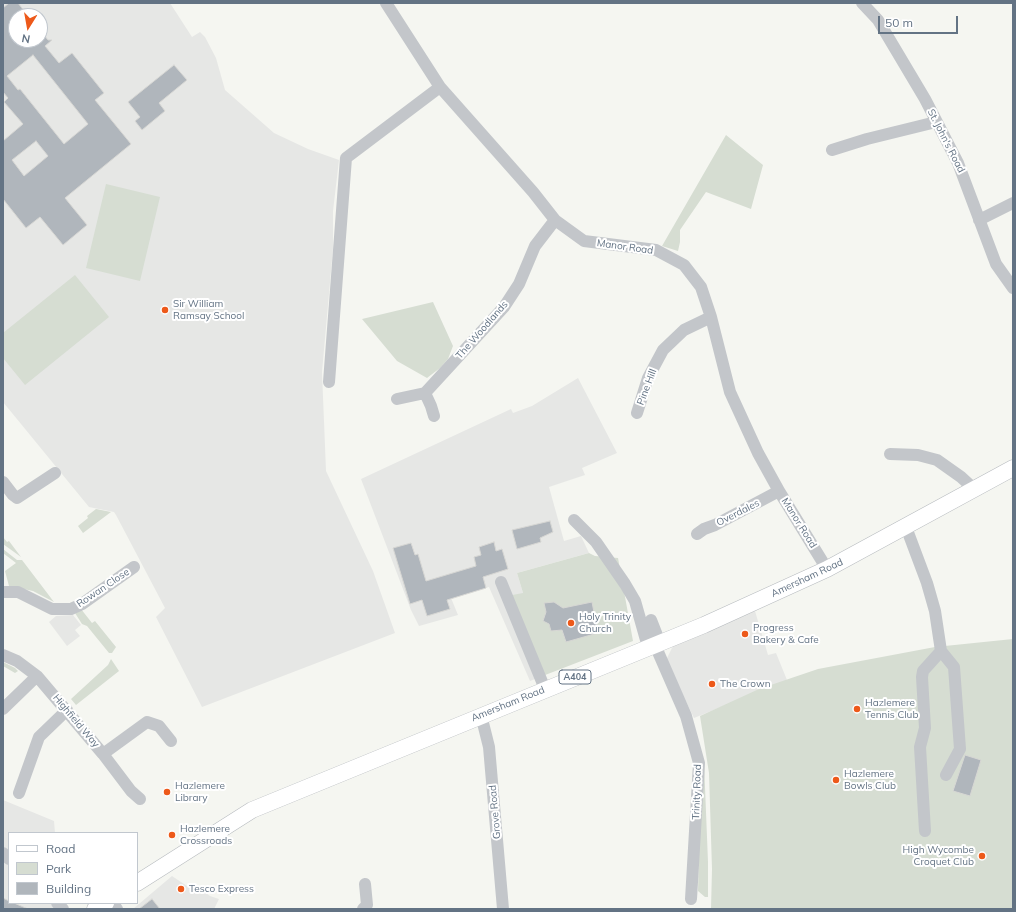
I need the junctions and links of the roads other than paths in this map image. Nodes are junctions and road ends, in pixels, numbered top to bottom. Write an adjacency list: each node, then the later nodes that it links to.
1 (386, 3): 3 (street, Manor Road)
2 (862, 3): 4 (street, St. John's Road)
3 (440, 87): 7 (street, Manor Road); 11 (street)
4 (936, 122): 5 (street); 8 (street, St. John's Road)
5 (832, 150)
6 (1013, 203): 8 (street)
7 (555, 220): 10 (street, Manor Road); 12 (street, The Woodlands)
8 (979, 220): 9 (street, St. John's Road)
9 (1013, 288)
10 (711, 317): 14 (street, Pine Hill); 21 (street, Manor Road)
11 (329, 382)
12 (425, 393): 13 (street); 15 (street)
13 (397, 399)
14 (637, 413)
15 (434, 416)
16 (890, 454): 20 (street)
17 (1013, 468): 20 (main road, Amersham Road / A404)
18 (55, 473): 19 (street)
19 (3, 482)
20 (974, 489): 23 (main road, Amersham Road / A404)
21 (779, 492): 24 (street, Overdales); 26 (street, Manor Road)
22 (574, 520): 30 (street)
23 (906, 527): 26 (main road, Amersham Road / A404); 31 (street)
24 (698, 534)
25 (134, 566): 28 (street, Rowan Close)
26 (827, 569): 30 (main road, Amersham Road / A404)
27 (501, 582): 34 (street)
28 (3, 592)
29 (651, 620): 30 (street)
30 (654, 645): 34 (main road, Amersham Road / A404); 46 (street, Trinity Road)
31 (941, 651): 40 (street); 43 (street)
32 (3, 655): 33 (street, Highfield Way)
33 (37, 676): 35 (street); 36 (street, Highfield Way)
34 (545, 689): 37 (main road, Amersham Road / A404)
35 (3, 709)
36 (67, 710): 39 (street, Highfield Way); 41 (street)
37 (481, 715): 44 (main road, Amersham Road / A404); 50 (street, Grove Road)
38 (171, 741): 39 (street)
39 (103, 754): 42 (street, Highfield Way)
40 (946, 775)
41 (19, 793)
42 (140, 799)
43 (925, 831)
44 (138, 882)
45 (365, 884): 49 (street)
46 (691, 899)
47 (104, 904): 48 (main road)
48 (95, 909)
49 (364, 909)
50 (503, 909)

